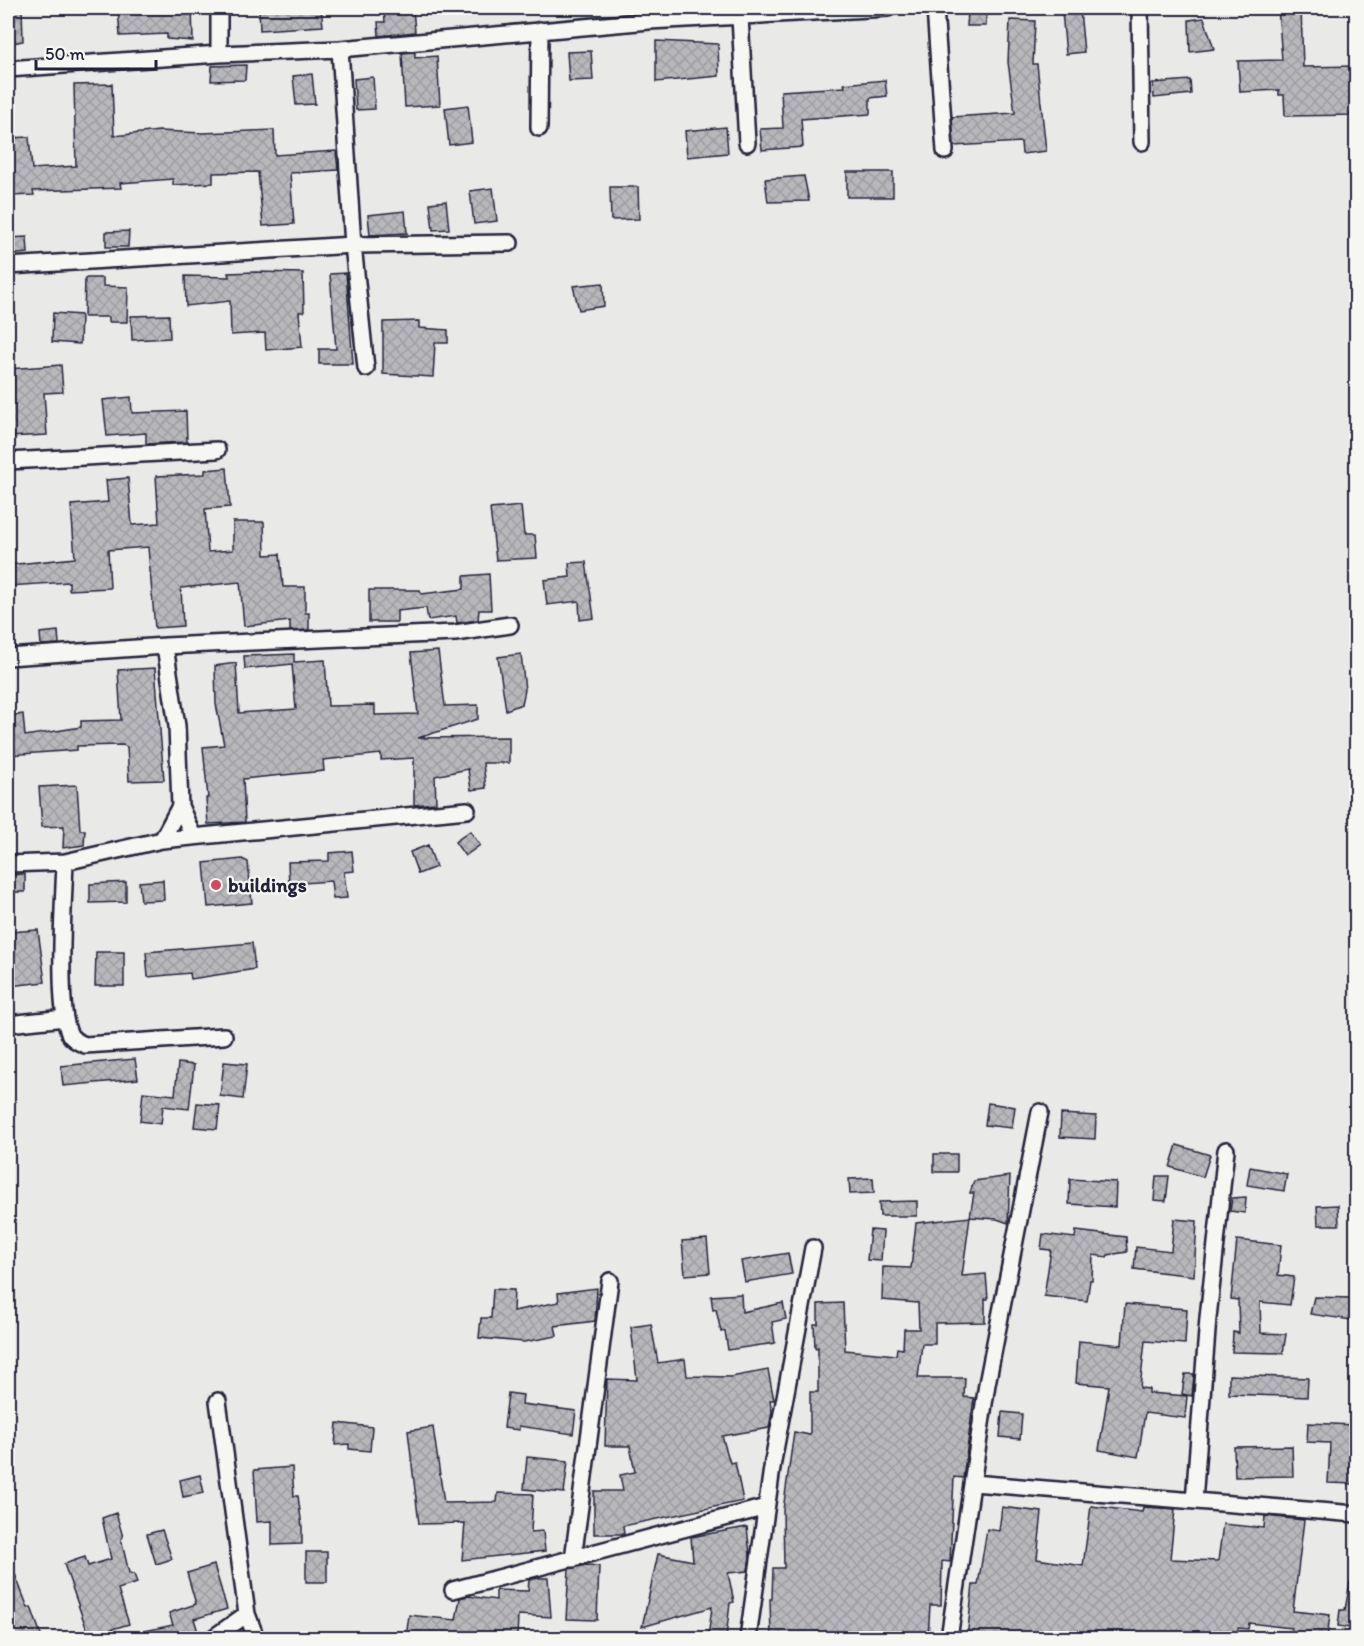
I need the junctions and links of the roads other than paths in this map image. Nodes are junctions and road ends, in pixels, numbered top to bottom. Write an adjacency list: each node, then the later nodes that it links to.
1 (219, 8): 9 (street)
2 (888, 8): 6 (street)
3 (935, 8): 14 (street)
4 (1140, 8): 12 (street)
5 (648, 14): 6 (street); 7 (street)
6 (740, 17): 13 (street)
7 (540, 30): 8 (street); 11 (street)
8 (340, 49): 9 (street); 16 (street)
9 (219, 54): 10 (street)
10 (8, 69)
11 (539, 128)
12 (1143, 142)
13 (747, 143)
14 (945, 151)
15 (510, 243): 16 (street)
16 (353, 245): 17 (street); 18 (street)
17 (8, 266)
18 (366, 368)
19 (217, 450): 20 (street)
20 (8, 461)
21 (510, 625): 22 (street)
22 (165, 646): 23 (street); 24 (street)
23 (8, 657)
24 (180, 806): 26 (street); 27 (street)
25 (467, 810): 26 (street)
26 (193, 836): 27 (street)
27 (162, 840): 28 (street)
28 (65, 862): 29 (street); 30 (street)
29 (8, 864)
30 (65, 1018): 31 (street); 32 (street)
31 (8, 1024)
32 (224, 1036)
33 (1040, 1112): 38 (street)
34 (1226, 1150): 39 (street)
35 (813, 1248): 40 (street)
36 (610, 1281): 42 (street)
37 (218, 1401): 44 (street)
38 (973, 1483): 39 (street); 48 (street)
39 (1194, 1501): 41 (street)
40 (766, 1507): 42 (street); 47 (street)
41 (1356, 1514)
42 (573, 1559): 43 (street)
43 (453, 1590)
44 (247, 1614): 45 (street); 46 (street)
45 (213, 1638)
46 (256, 1638)
47 (748, 1638)
48 (949, 1638)

